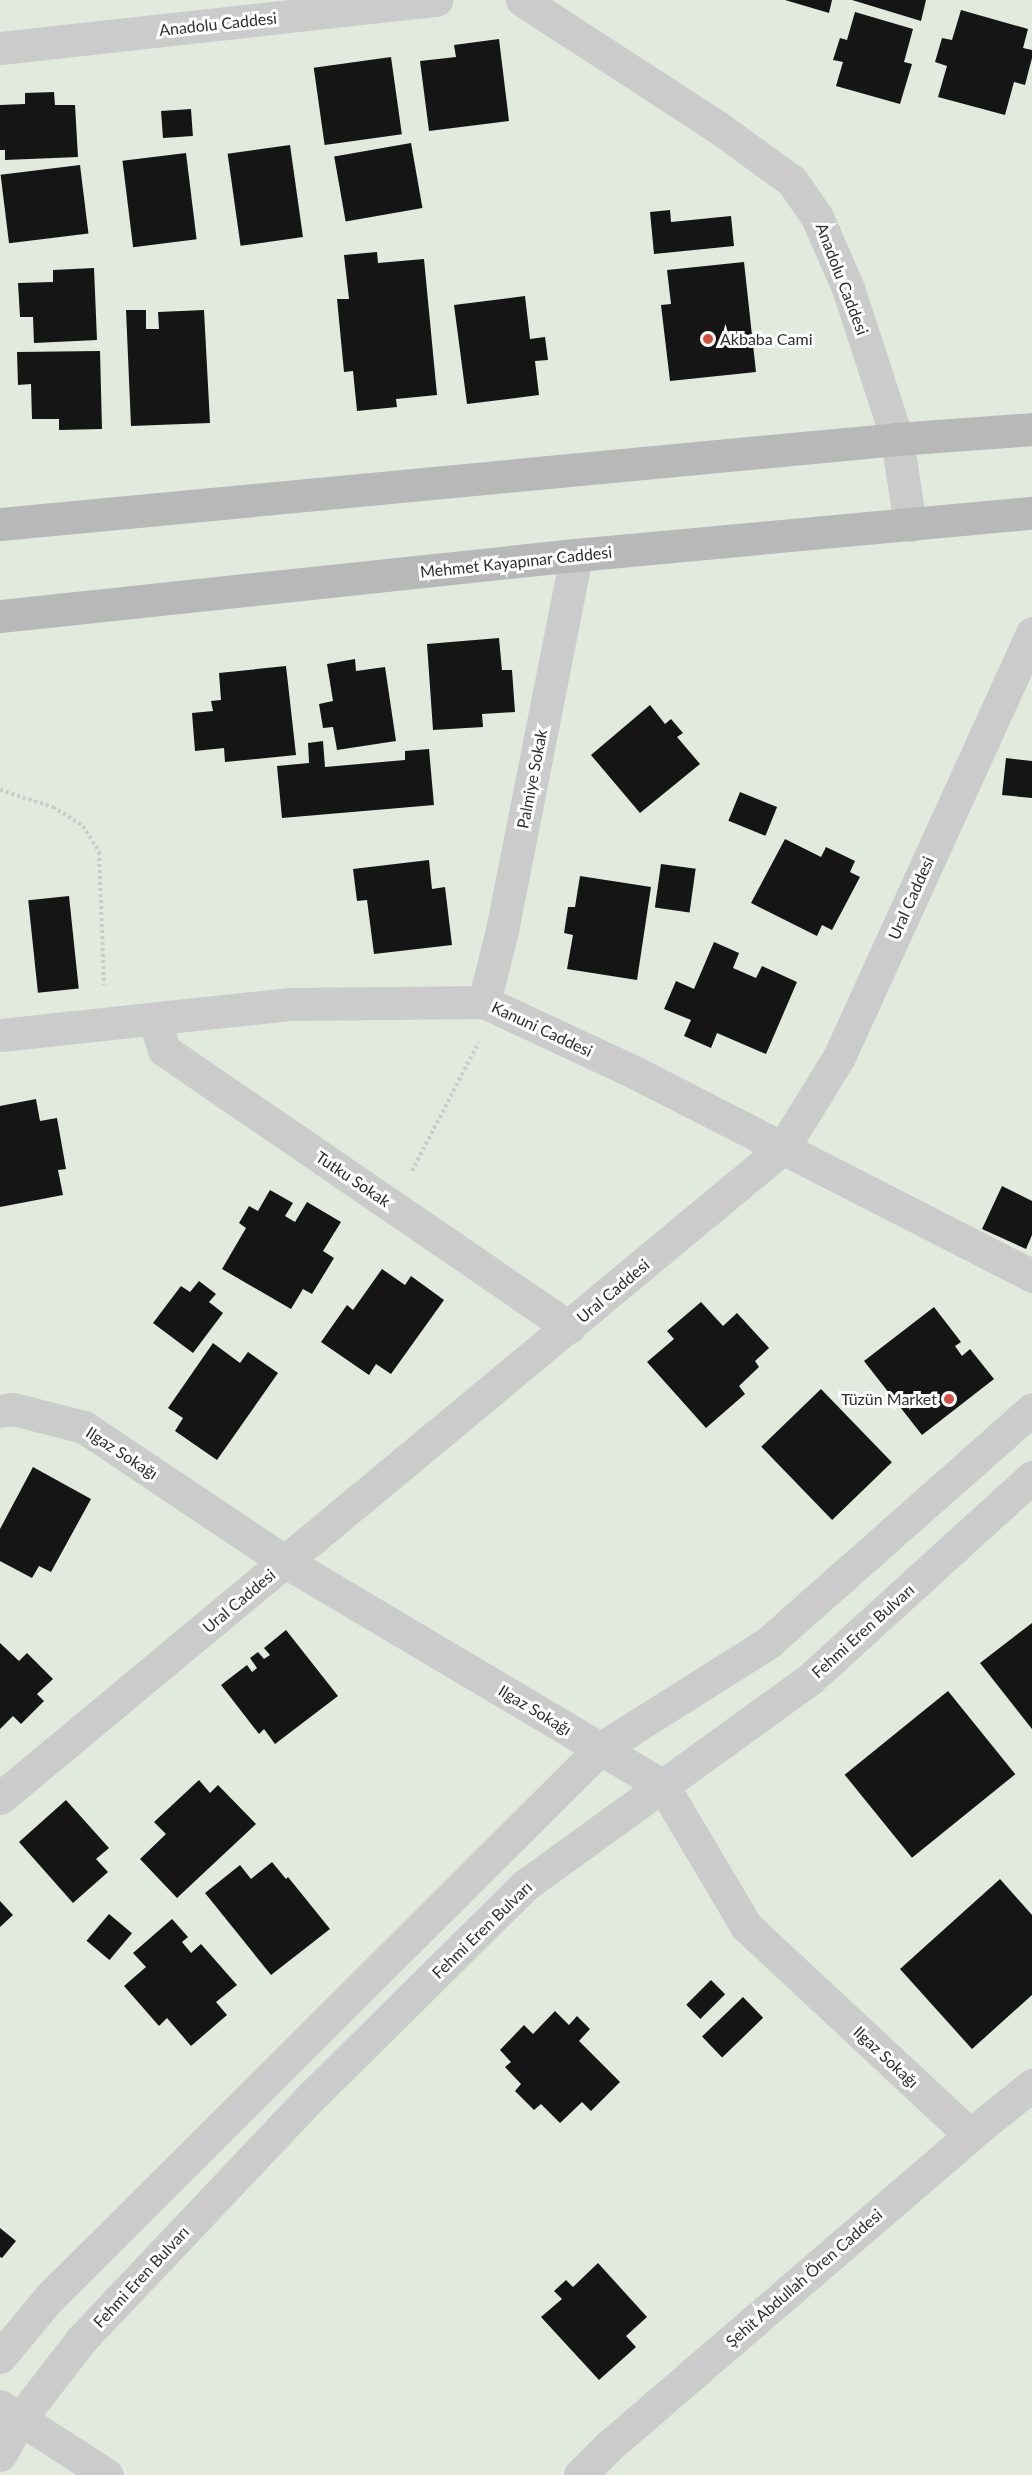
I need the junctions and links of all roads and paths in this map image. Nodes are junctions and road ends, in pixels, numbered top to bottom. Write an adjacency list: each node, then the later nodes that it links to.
1 (436, 0): 3 (street, Anadolu Caddesi)
2 (522, 0): 5 (street, Anadolu Caddesi)
3 (0, 48)
4 (1032, 429): 5 (main road)
5 (897, 439): 7 (main road); 8 (street, Anadolu Caddesi)
6 (1032, 513): 8 (main road, Mehmet Kayapınar Caddesi)
7 (0, 524)
8 (910, 525): 9 (main road, Mehmet Kayapınar Caddesi)
9 (576, 555): 10 (main road, Mehmet Kayapınar Caddesi); 13 (street, Palmiye Sokak)
10 (0, 616)
11 (1032, 633): 17 (street, Ural Caddesi)
12 (0, 790): 15 (path)
13 (491, 1005): 14 (street, Kanuni Caddesi); 17 (street, Kanuni Caddesi); 18 (path)
14 (154, 1018): 15 (street, Kanuni Caddesi); 18 (street, Tutku Sokak)
15 (106, 1024): 16 (street, Kanuni Caddesi)
16 (0, 1035)
17 (783, 1149): 19 (street, Kanuni Caddesi); 20 (street, Ural Caddesi)
18 (393, 1207): 20 (street, Tutku Sokak)
19 (1032, 1276)
20 (569, 1327): 24 (street, Ural Caddesi)
21 (1032, 1408): 25 (street)
22 (0, 1411): 24 (street, Ilgaz Sokağı)
23 (1032, 1477): 26 (street, Fehmi Eren Bulvarı)
24 (286, 1562): 25 (street, Ilgaz Sokağı); 27 (street, Ural Caddesi)
25 (600, 1749): 26 (street, Ilgaz Sokağı); 30 (street)
26 (663, 1786): 29 (street, Ilgaz Sokağı); 31 (street, Fehmi Eren Bulvarı)
27 (0, 1798)
28 (1032, 2085): 29 (street, Şehit Abdullah Ören Caddesi)
29 (970, 2135): 34 (street, Şehit Abdullah Ören Caddesi)
30 (0, 2356)
31 (10, 2413): 32 (street, Fehmi Eren Bulvarı); 33 (street)
32 (0, 2455)
33 (107, 2475)
34 (580, 2475)

